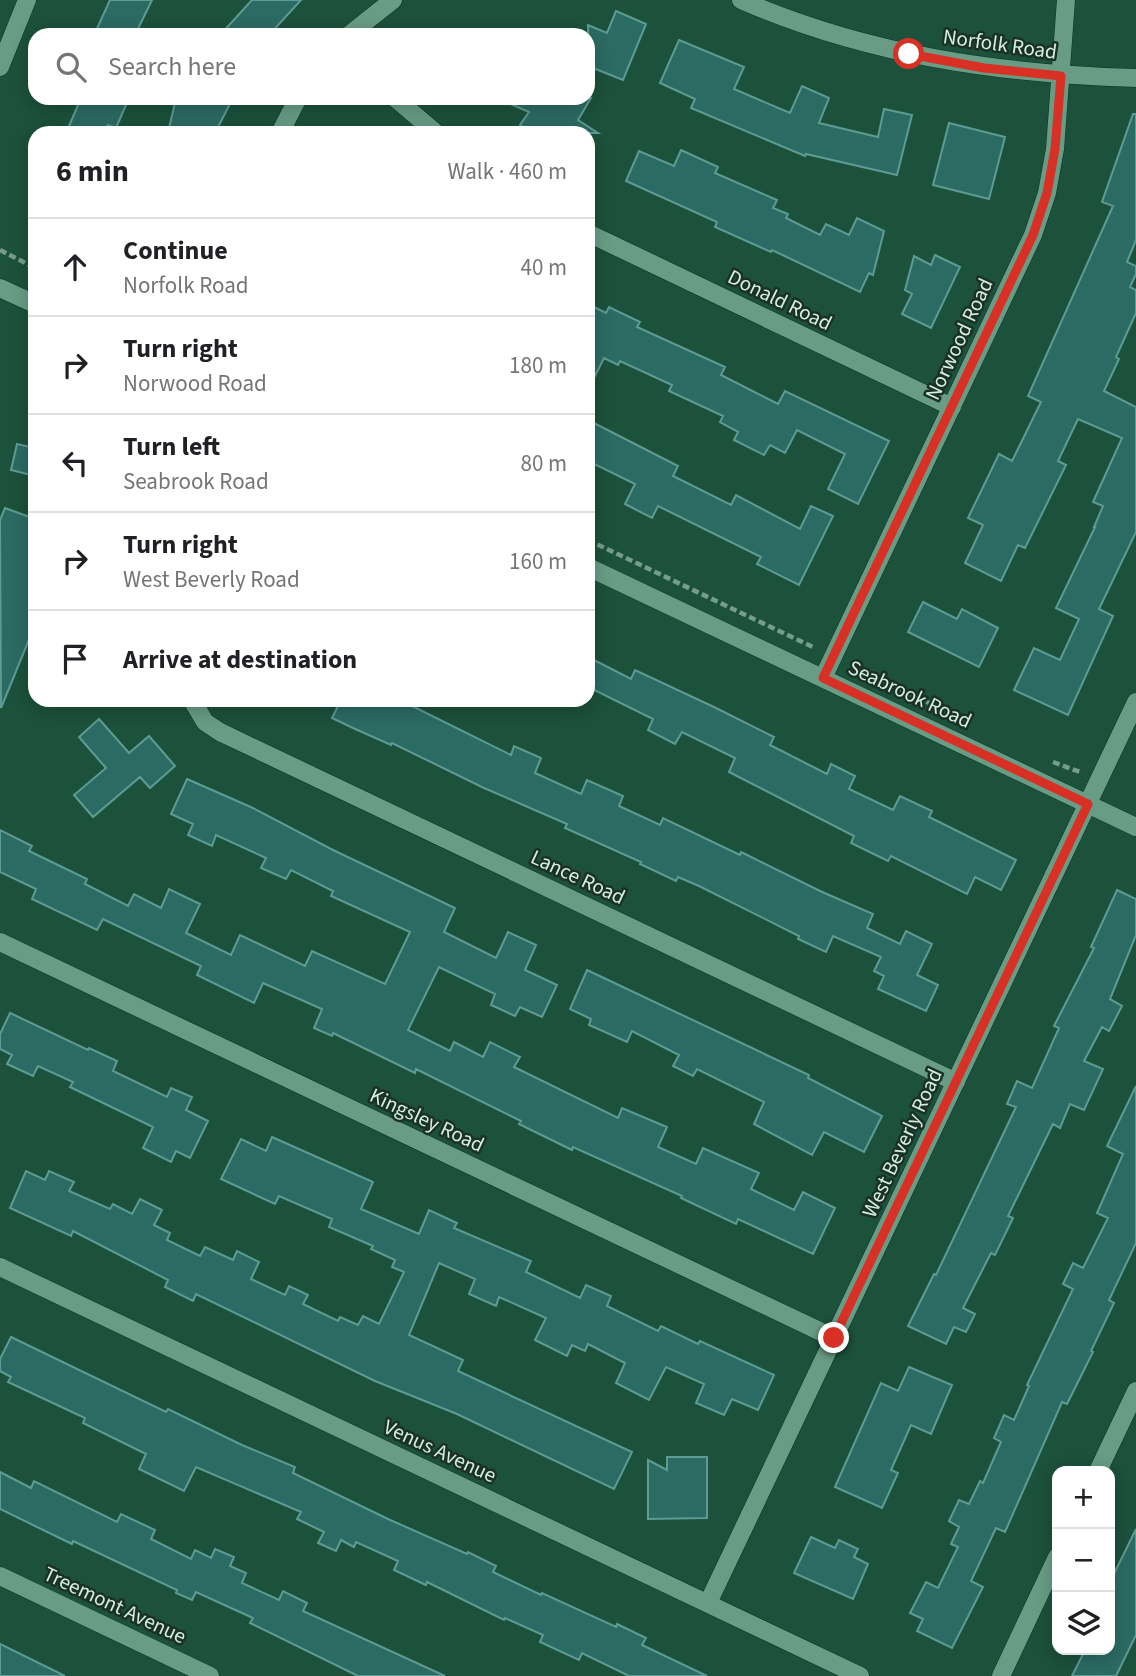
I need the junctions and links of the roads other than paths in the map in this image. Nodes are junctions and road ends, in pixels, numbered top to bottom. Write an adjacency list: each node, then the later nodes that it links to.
1 (27, 0): 6 (street)
2 (393, 0): 5 (street)
3 (741, 0): 7 (street, Norfolk Road)
4 (1066, 0): 7 (street, Norwood Road)
5 (358, 28)
6 (0, 67)
7 (1061, 76): 8 (street, Norfolk Road); 16 (street, Norwood Road)
8 (1136, 78)
9 (294, 105): 11 (street)
10 (403, 105): 12 (street)
11 (284, 126)
12 (428, 126)
13 (595, 236): 16 (street, Donald Road)
14 (0, 288): 15 (street)
15 (28, 301)
16 (952, 407): 18 (street, Norwood Road)
17 (595, 570): 18 (street, Seabrook Road)
18 (823, 678): 21 (street, Seabrook Road)
19 (1136, 702): 21 (street, West Beverly Road)
20 (194, 707): 24 (street, Lance Road)
21 (1088, 804): 22 (street, Seabrook Road); 24 (street, West Beverly Road)
22 (1136, 827)
23 (0, 942): 26 (street, Kingsley Road)
24 (956, 1082): 26 (street, West Beverly Road)
25 (0, 1267): 31 (street, Venus Avenue)
26 (834, 1338): 31 (street, West Beverly Road)
27 (1136, 1391): 28 (street)
28 (1100, 1466)
29 (1052, 1568): 34 (street)
30 (0, 1576): 32 (street, Treemont Avenue)
31 (708, 1603): 33 (street, Venus Avenue)
32 (210, 1676)
33 (860, 1676)
34 (1001, 1676)

